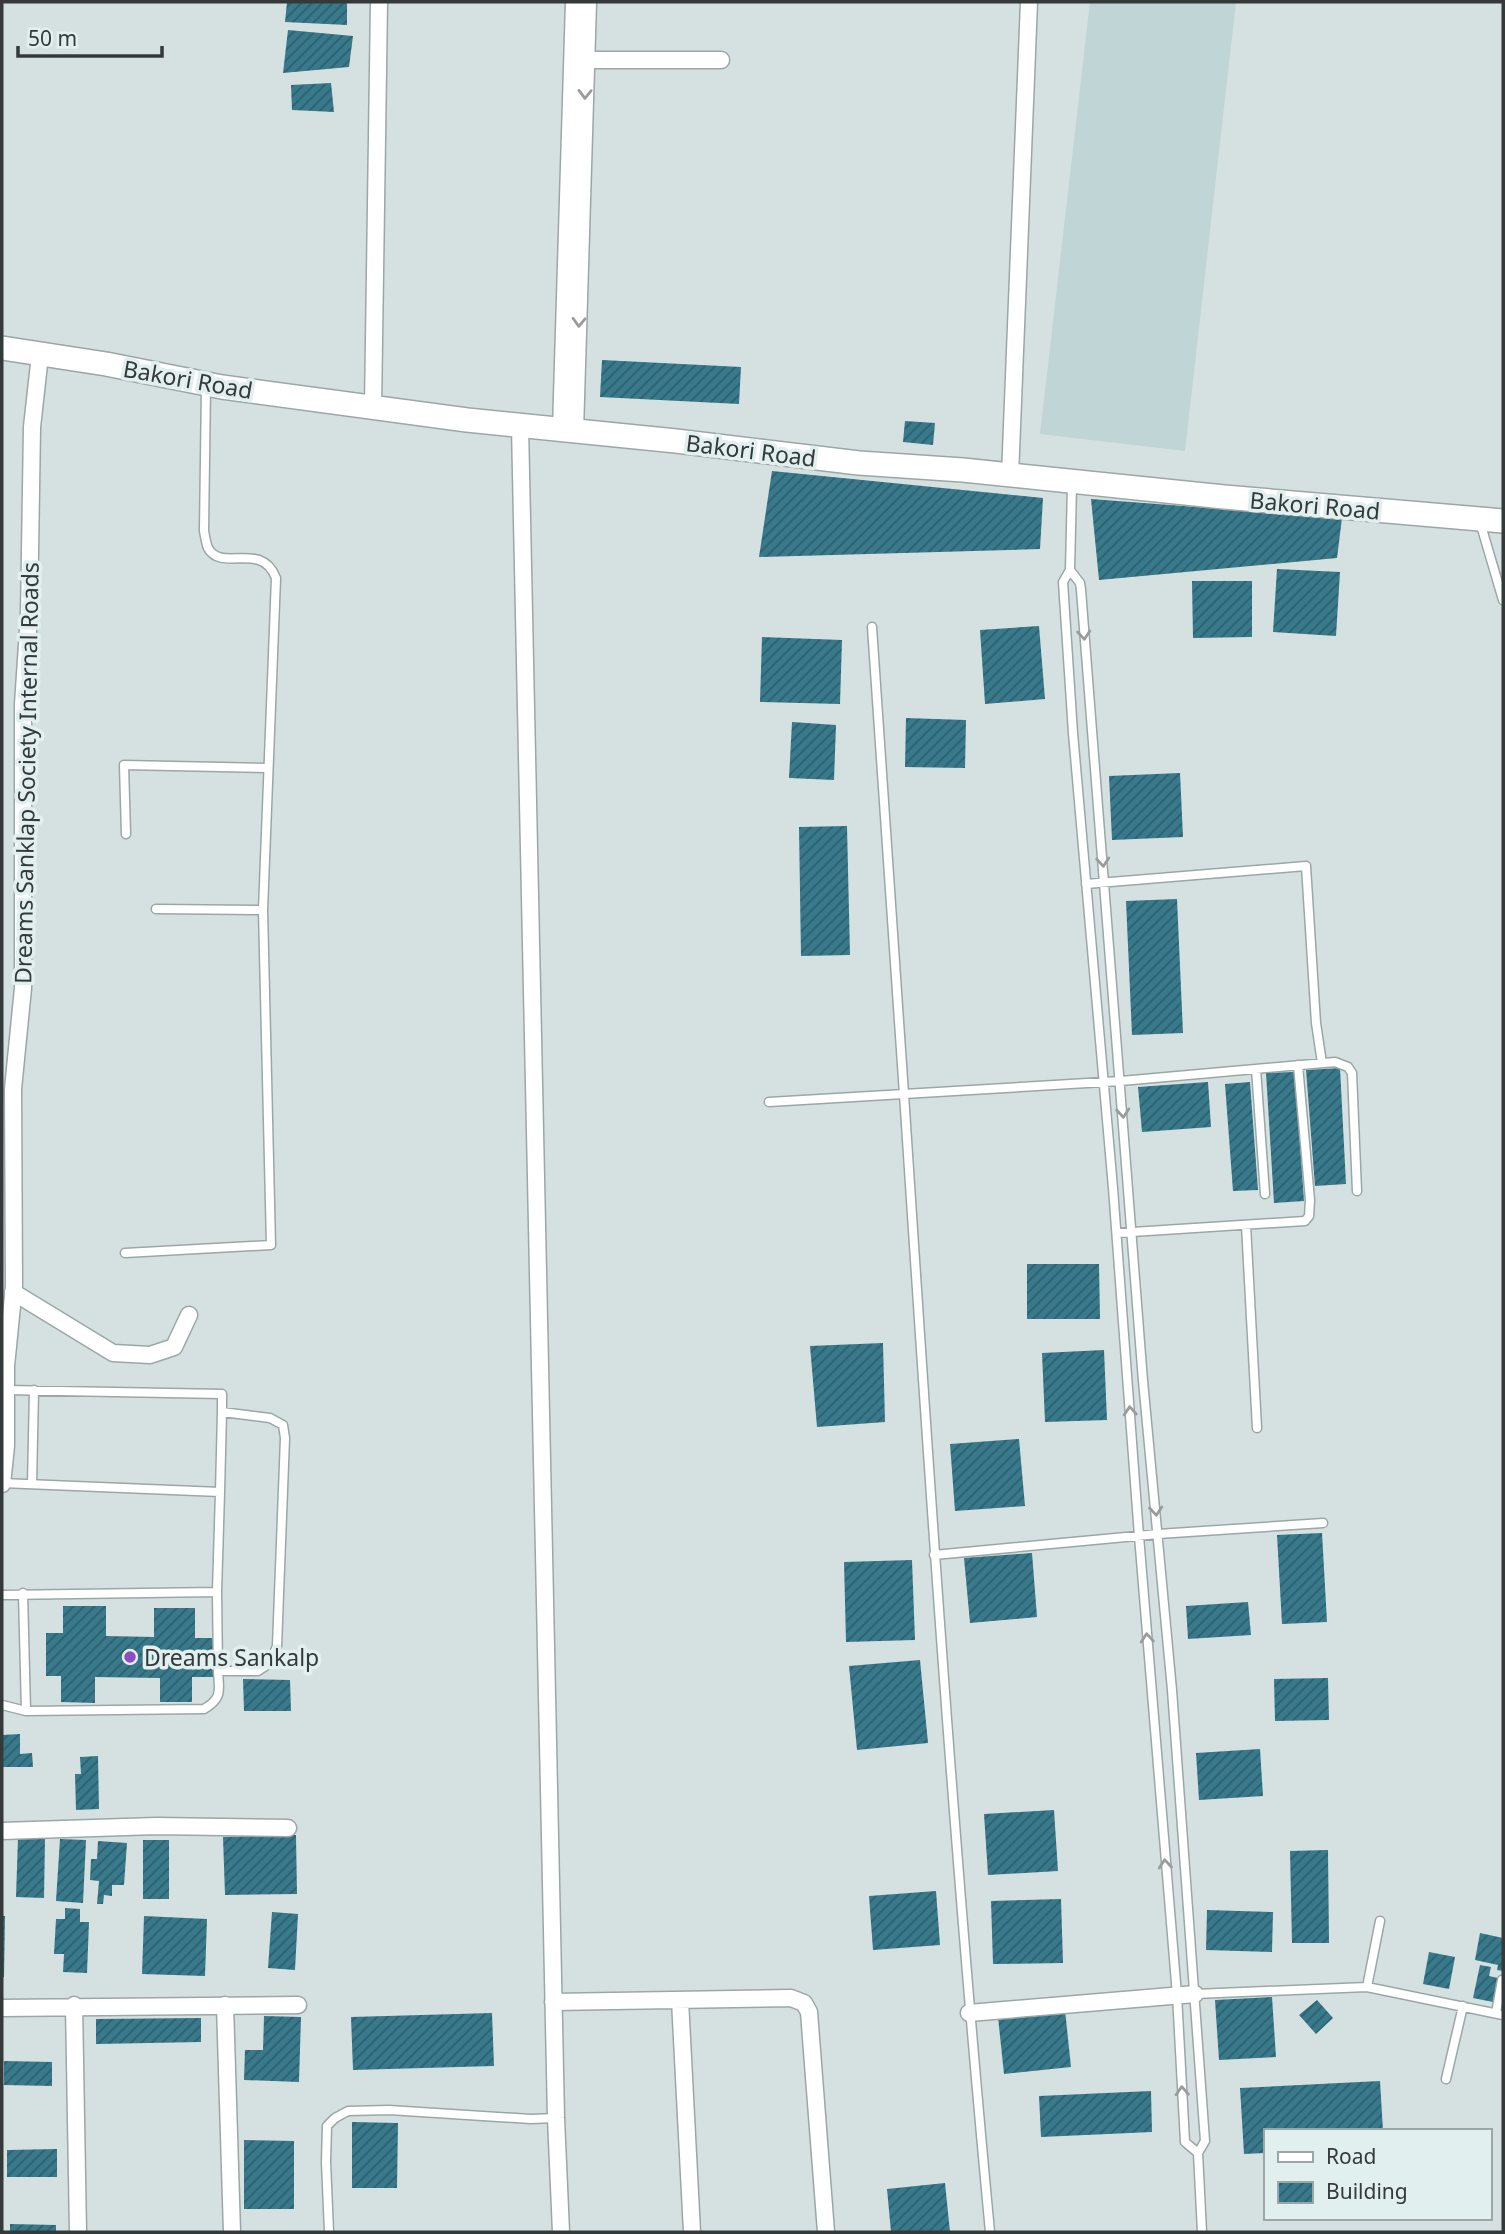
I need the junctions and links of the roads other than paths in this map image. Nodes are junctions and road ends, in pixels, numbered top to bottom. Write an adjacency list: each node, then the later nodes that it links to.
1 (379, 2): 10 (street)
2 (574, 2): 12 (street)
3 (588, 2): 6 (street)
4 (1029, 2): 13 (street)
5 (721, 60): 6 (street)
6 (586, 61): 12 (street, one-way to 12)
7 (2, 348): 8 (street, Bakori Road)
8 (40, 355): 9 (street, Bakori Road); 39 (street, Dreams Sanklap Society Internal Roads)
9 (206, 384): 10 (street, Bakori Road); 20 (lane)
10 (373, 408): 11 (street, Bakori Road)
11 (520, 426): 12 (street, Bakori Road); 66 (street)
12 (568, 430): 13 (street, Bakori Road)
13 (1010, 475): 14 (street, Bakori Road)
14 (1072, 482): 15 (street, Bakori Road); 17 (lane)
15 (1479, 519): 16 (street, Bakori Road); 18 (lane)
16 (1503, 521)
17 (1070, 570): 22 (lane, one-way to 22); 23 (lane)
18 (1503, 600)
19 (872, 627): 31 (lane)
20 (267, 768): 21 (lane); 25 (lane)
21 (126, 834)
22 (1104, 883): 23 (lane); 26 (lane); 29 (lane)
23 (1086, 884): 30 (lane)
24 (156, 909): 25 (lane)
25 (263, 910): 38 (lane)
26 (1322, 1063): 27 (lane); 33 (lane)
27 (1298, 1065): 28 (lane); 35 (lane)
28 (1256, 1069): 29 (lane); 34 (lane)
29 (1121, 1081): 30 (lane); 37 (lane, one-way to 37)
30 (1102, 1082): 31 (lane); 36 (lane)
31 (904, 1094): 32 (lane); 51 (lane)
32 (769, 1102)
33 (1357, 1191)
34 (1265, 1194)
35 (1246, 1225): 37 (lane); 44 (lane)
36 (1117, 1233): 37 (lane); 50 (lane, one-way to 36)
37 (1133, 1233): 49 (lane, one-way to 49)
38 (125, 1253)
39 (13, 1292): 40 (street); 41 (street, Dreams Sanklap Society Internal Roads)
40 (189, 1315)
41 (6, 1390): 42 (lane); 45 (street, Dreams Sanklap Society Internal Roads)
42 (34, 1390): 43 (lane); 46 (lane)
43 (222, 1412): 47 (lane); 55 (lane)
44 (1257, 1428)
45 (2, 1483): 46 (lane)
46 (32, 1484): 47 (lane)
47 (220, 1492): 52 (lane)
48 (1323, 1523): 49 (lane)
49 (1158, 1534): 50 (lane); 63 (lane)
50 (1139, 1536): 51 (lane); 64 (lane, one-way to 50)
51 (934, 1555): 72 (lane)
52 (217, 1592): 53 (lane); 55 (lane)
53 (23, 1594): 54 (lane); 57 (lane)
54 (2, 1595)
55 (218, 1671): 57 (lane)
56 (2, 1705): 57 (lane)
57 (26, 1711)
58 (288, 1828): 59 (street)
59 (2, 1831)
60 (1380, 1921): 62 (lane)
61 (1502, 1980): 73 (lane)
62 (1367, 1987): 63 (lane); 70 (lane)
63 (1195, 1994): 64 (street); 76 (lane)
64 (1177, 1995): 72 (street); 76 (lane, one-way to 64)
65 (680, 2000): 66 (street); 81 (street); 82 (street)
66 (553, 2002): 75 (street)
67 (74, 2005): 69 (street); 71 (street); 77 (street)
68 (298, 2005): 69 (street)
69 (225, 2006): 78 (street)
70 (1463, 2006): 73 (lane); 74 (lane)
71 (2, 2008)
72 (969, 2013): 83 (lane)
73 (1500, 2014)
74 (1446, 2079)
75 (556, 2118): 79 (lane); 80 (street)
76 (1198, 2153): 84 (lane)
77 (78, 2232)
78 (232, 2232)
79 (329, 2232)
80 (562, 2232)
81 (692, 2232)
82 (826, 2232)
83 (990, 2232)
84 (1202, 2232)

